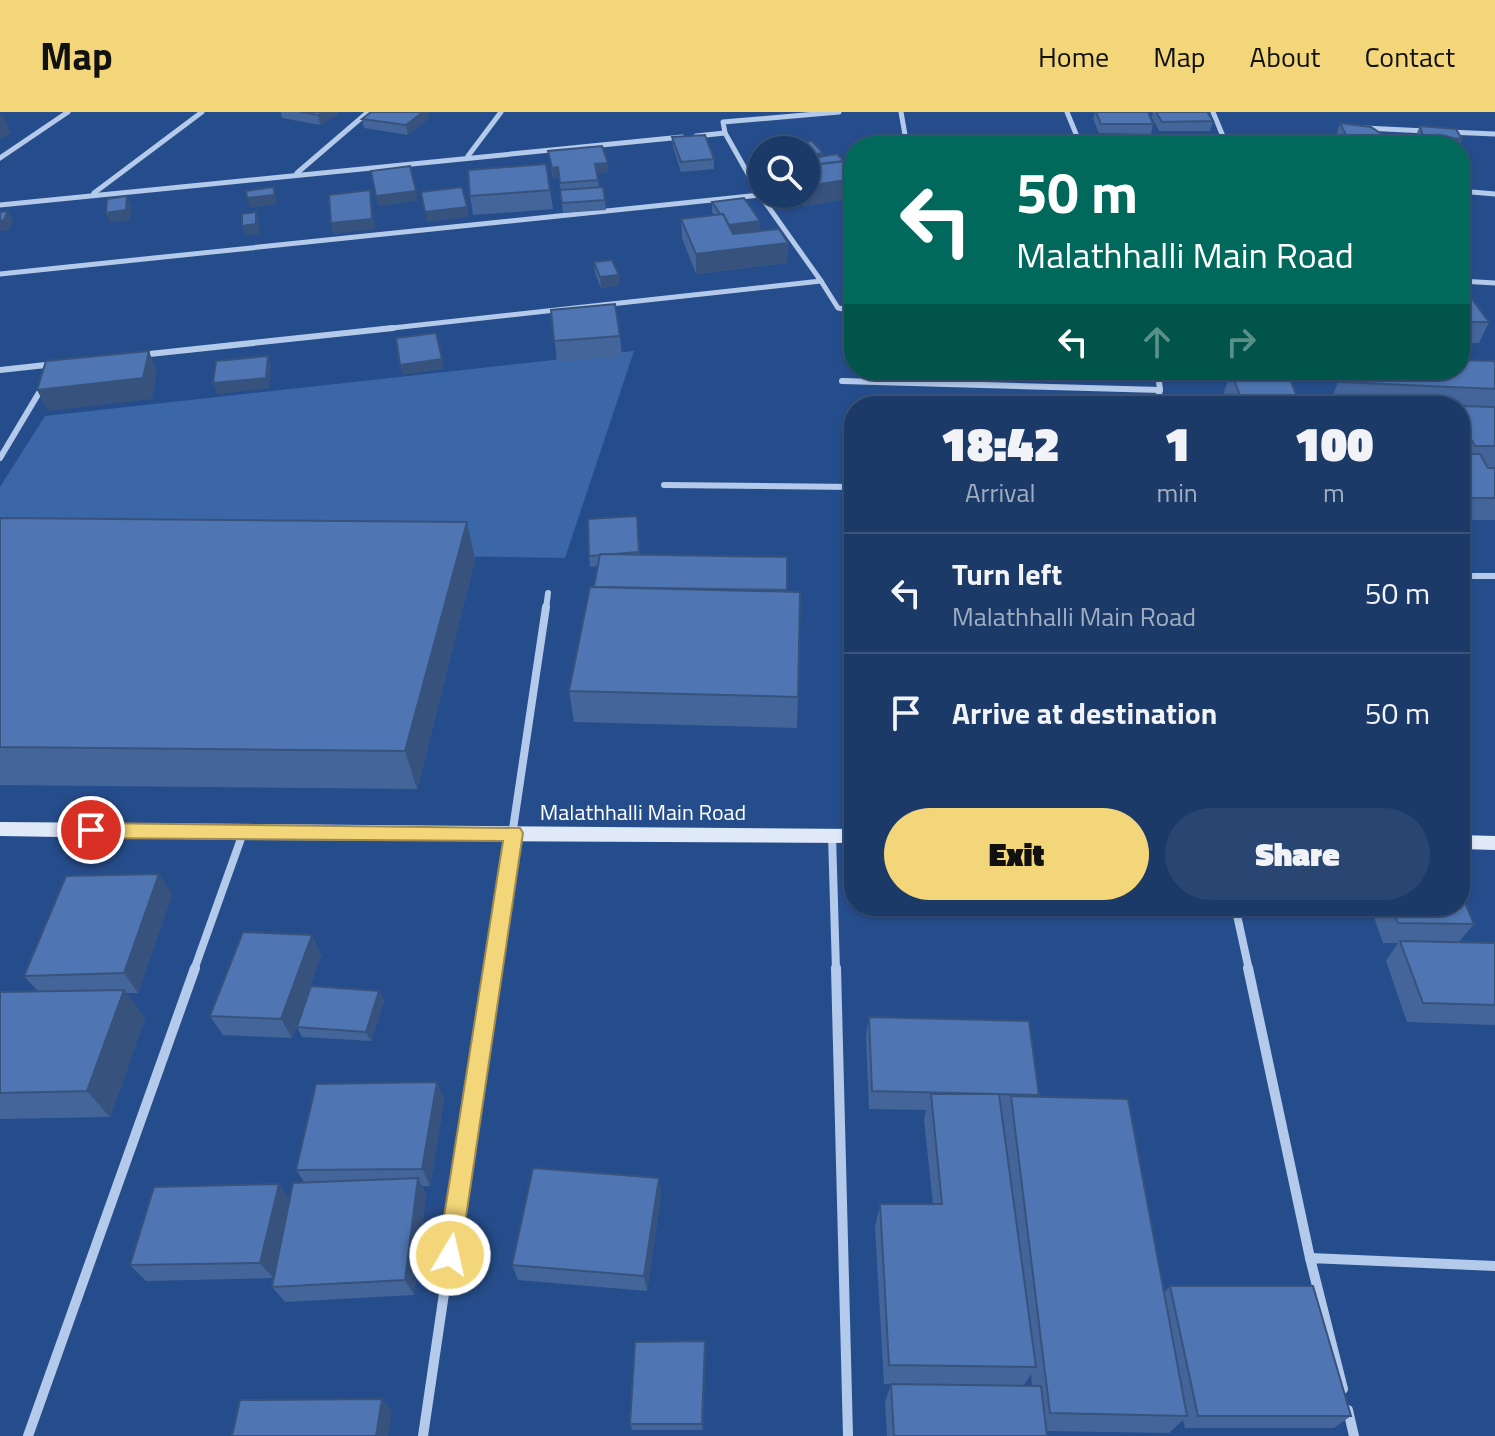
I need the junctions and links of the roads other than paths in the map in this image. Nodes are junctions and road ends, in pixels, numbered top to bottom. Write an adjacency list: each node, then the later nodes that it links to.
1 (68, 112): 20 (street)
2 (202, 112): 25 (street)
3 (368, 112): 21 (street)
4 (501, 112): 19 (street)
5 (723, 112): 10 (street)
6 (839, 112): 10 (street)
7 (901, 112): 16 (street)
8 (1067, 112): 17 (street)
9 (1213, 112): 18 (street)
10 (723, 122): 14 (street)
11 (1351, 128): 12 (street)
12 (1431, 131)
13 (1447, 132): 15 (street)
14 (725, 133): 19 (street); 22 (street)
15 (1495, 134)
16 (905, 136)
17 (1077, 136)
18 (1223, 136)
19 (468, 156): 21 (street)
20 (0, 158)
21 (297, 173): 25 (street)
22 (748, 174)
23 (1470, 192): 24 (street)
24 (1495, 194)
25 (93, 195): 27 (street)
26 (748, 196): 29 (street)
27 (0, 205)
28 (769, 208): 30 (street)
29 (0, 274)
30 (821, 281): 33 (street); 34 (street)
31 (1470, 282): 32 (street)
32 (1495, 283)
33 (844, 309)
34 (134, 356)
35 (0, 370): 40 (street)
36 (1159, 380): 38 (street)
37 (842, 381): 38 (street)
38 (1160, 390): 39 (street)
39 (1158, 396)
40 (0, 458)
41 (664, 485): 42 (street)
42 (844, 487)
43 (1470, 576): 44 (street)
44 (1495, 576)
45 (548, 593): 48 (street)
46 (0, 829): 47 (main road, Malathhalli Main Road)
47 (243, 833): 48 (main road, Malathhalli Main Road); 56 (street)
48 (513, 833): 49 (main road, Malathhalli Main Road); 57 (street)
49 (832, 836): 50 (main road, Malathhalli Main Road); 58 (street)
50 (844, 836)
51 (1470, 842): 52 (main road)
52 (1495, 843)
53 (1237, 916): 54 (street)
54 (1310, 1258): 55 (street); 59 (street)
55 (1495, 1266)
56 (28, 1436)
57 (423, 1436)
58 (848, 1436)
59 (1354, 1436)

